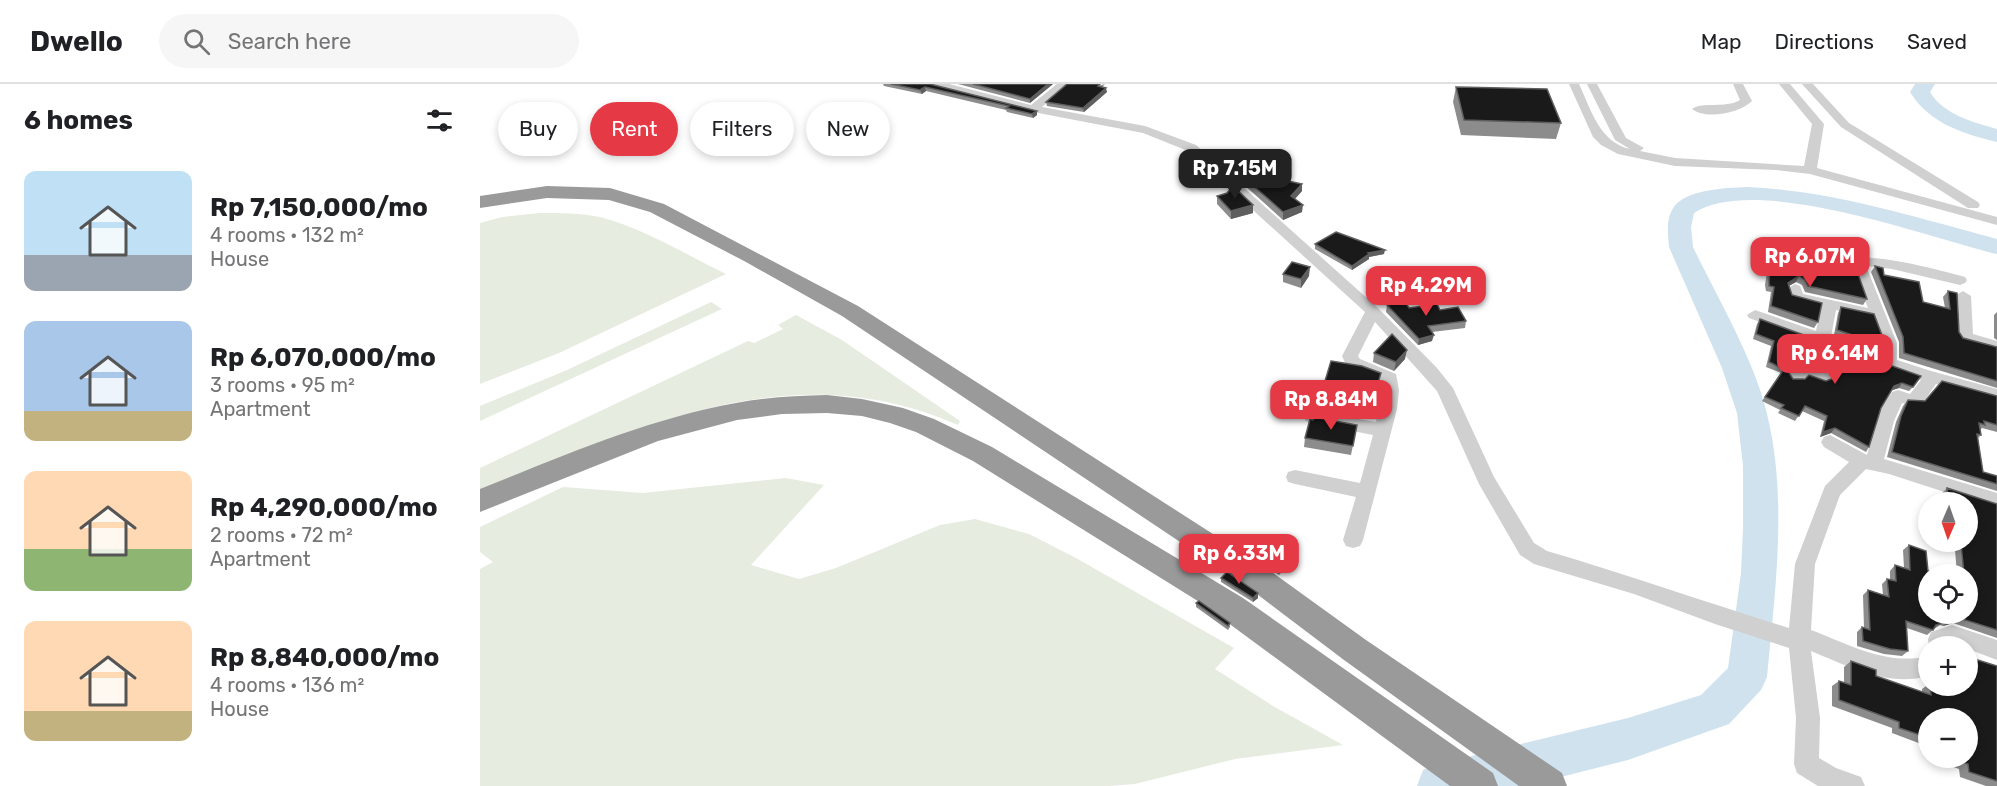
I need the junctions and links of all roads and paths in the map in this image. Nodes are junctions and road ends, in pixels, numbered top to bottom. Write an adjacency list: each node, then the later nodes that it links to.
1 (936, 84): 9 (street)
2 (996, 84): 9 (street)
3 (1064, 84): 10 (street)
4 (1574, 84): 15 (street)
5 (1592, 84): 14 (street)
6 (1738, 84): 11 (street)
7 (1784, 84): 12 (street)
8 (1808, 84): 13 (street)
9 (983, 94): 10 (street)
10 (1033, 109): 23 (street)
11 (1698, 110)
12 (1818, 124): 13 (street); 16 (street)
13 (1845, 125): 18 (street)
14 (1621, 140): 15 (street); 16 (street)
15 (1605, 142): 16 (street)
16 (1810, 167): 18 (street); 20 (street)
17 (480, 202): 46 (highway)
18 (1973, 205): 19 (street)
19 (1997, 212)
20 (1997, 221)
21 (1794, 289): 22 (street)
22 (1829, 305): 25 (street); 26 (street)
23 (1373, 311): 33 (street); 41 (street)
24 (1755, 315): 26 (street)
25 (1879, 315): 27 (street); 28 (street)
26 (1820, 338): 28 (street); 29 (street)
27 (1997, 347)
28 (1889, 362): 30 (street)
29 (1823, 378)
30 (1932, 378): 31 (street); 35 (street)
31 (1997, 394)
32 (1312, 417): 33 (street)
33 (1382, 430): 37 (street)
34 (1830, 442): 35 (street)
35 (1875, 464): 39 (street); 41 (street)
36 (1294, 477): 37 (street)
37 (1367, 492): 40 (street)
38 (480, 501): 45 (highway)
39 (1997, 501)
40 (1353, 540)
41 (1793, 637): 44 (street); 47 (street)
42 (1978, 644): 43 (street)
43 (1997, 650)
44 (1918, 667)
45 (1480, 786)
46 (1549, 786)
47 (1852, 786)

